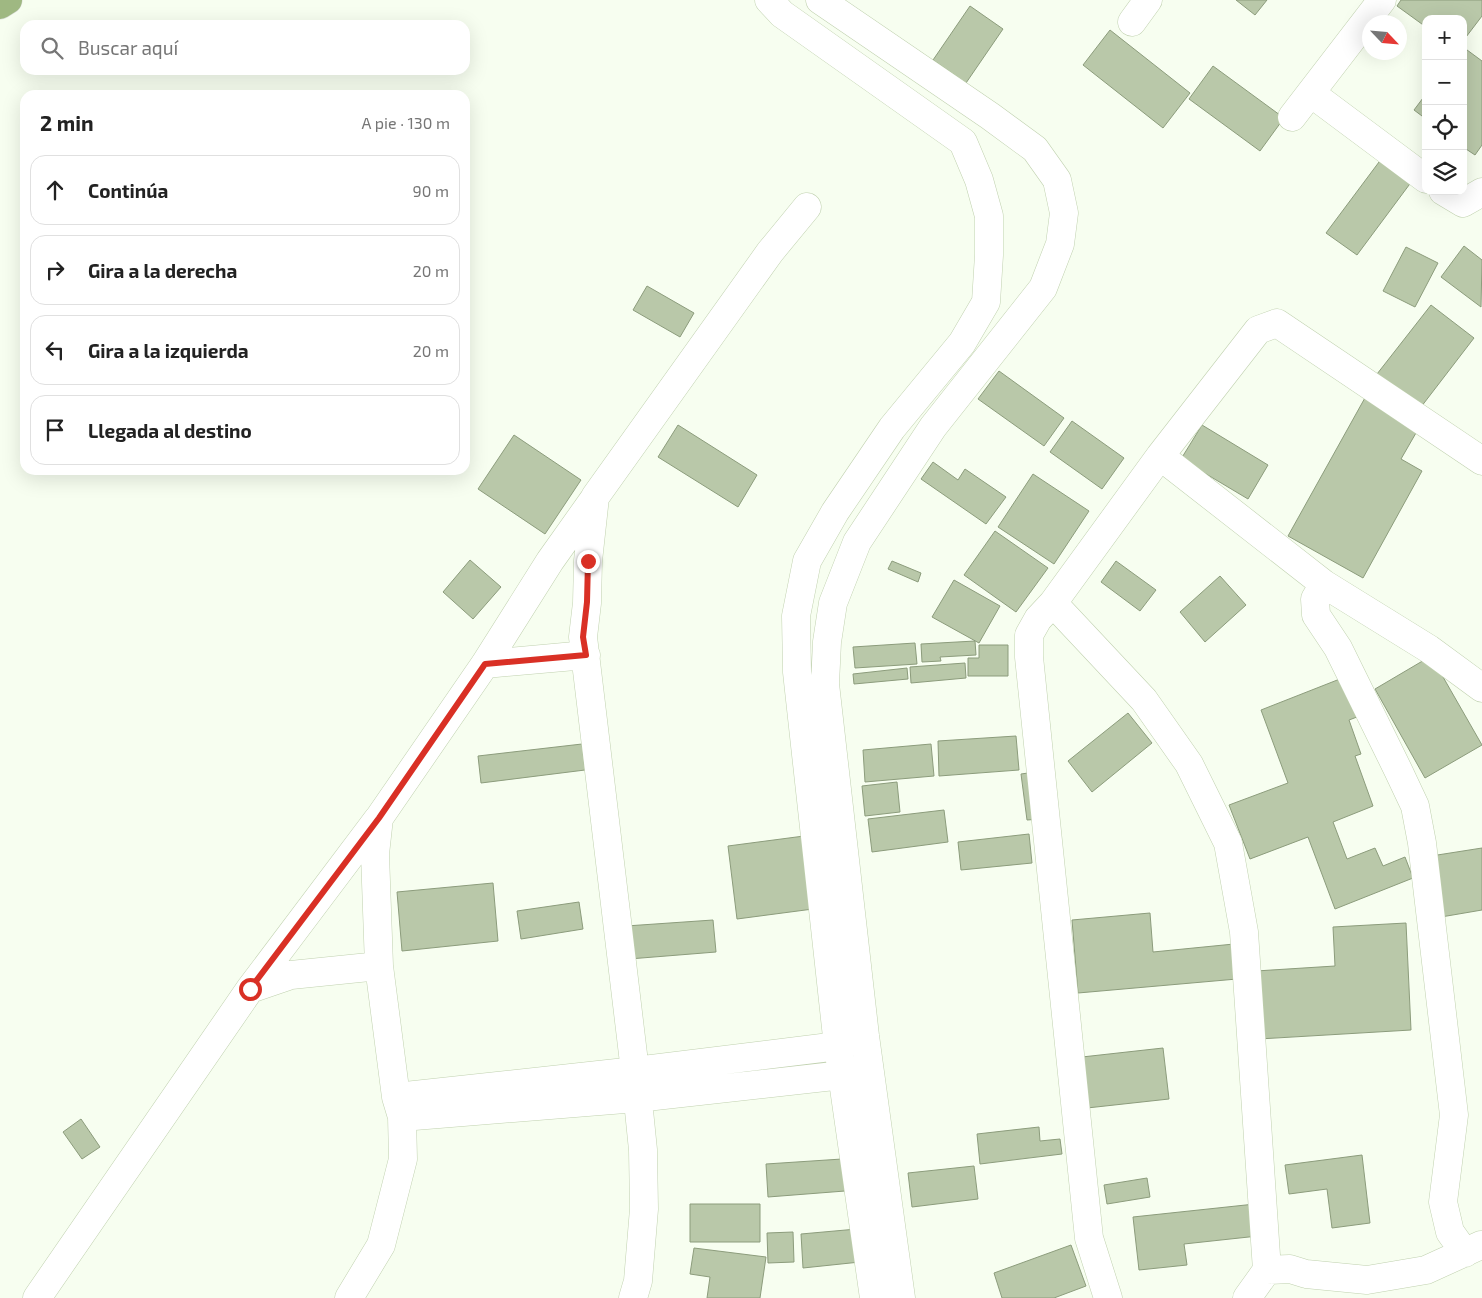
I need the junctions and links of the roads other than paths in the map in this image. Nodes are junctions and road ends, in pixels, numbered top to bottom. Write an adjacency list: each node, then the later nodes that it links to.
1 (8, 0): 6 (highway)
2 (769, 0): 11 (street)
3 (820, 0): 9 (street)
4 (1148, 0): 7 (street)
5 (1382, 0): 8 (street)
6 (0, 5)
7 (1132, 22)
8 (1312, 94): 10 (street); 12 (street)
9 (990, 116): 11 (street); 17 (street)
10 (1292, 117)
11 (963, 142): 16 (street)
12 (1422, 176)
13 (1482, 192): 14 (street)
14 (1450, 195)
15 (806, 207): 20 (street)
16 (986, 302): 17 (street); 30 (street)
17 (1021, 316): 29 (street)
18 (1160, 456): 19 (street); 21 (street); 22 (street)
19 (1482, 461)
20 (595, 497): 23 (street); 24 (street)
21 (1324, 584): 25 (street); 36 (street)
22 (1053, 603): 37 (street); 43 (street)
23 (586, 655): 24 (street); 32 (street)
24 (485, 664): 26 (street)
25 (1482, 688)
26 (379, 818): 27 (street); 28 (street)
27 (379, 966): 28 (street); 35 (street)
28 (250, 989): 38 (street)
29 (865, 1036): 30 (street); 31 (street)
30 (838, 1046): 32 (street); 33 (street)
31 (869, 1066): 33 (street); 42 (street)
32 (635, 1071): 34 (street); 35 (street)
33 (843, 1075): 34 (street); 41 (street)
34 (637, 1098): 35 (street); 40 (street)
35 (399, 1107): 39 (street)
36 (1474, 1249): 37 (street)
37 (1267, 1270): 44 (street)
38 (37, 1298)
39 (349, 1298)
40 (633, 1298)
41 (874, 1298)
42 (901, 1298)
43 (1108, 1298)
44 (1247, 1298)

